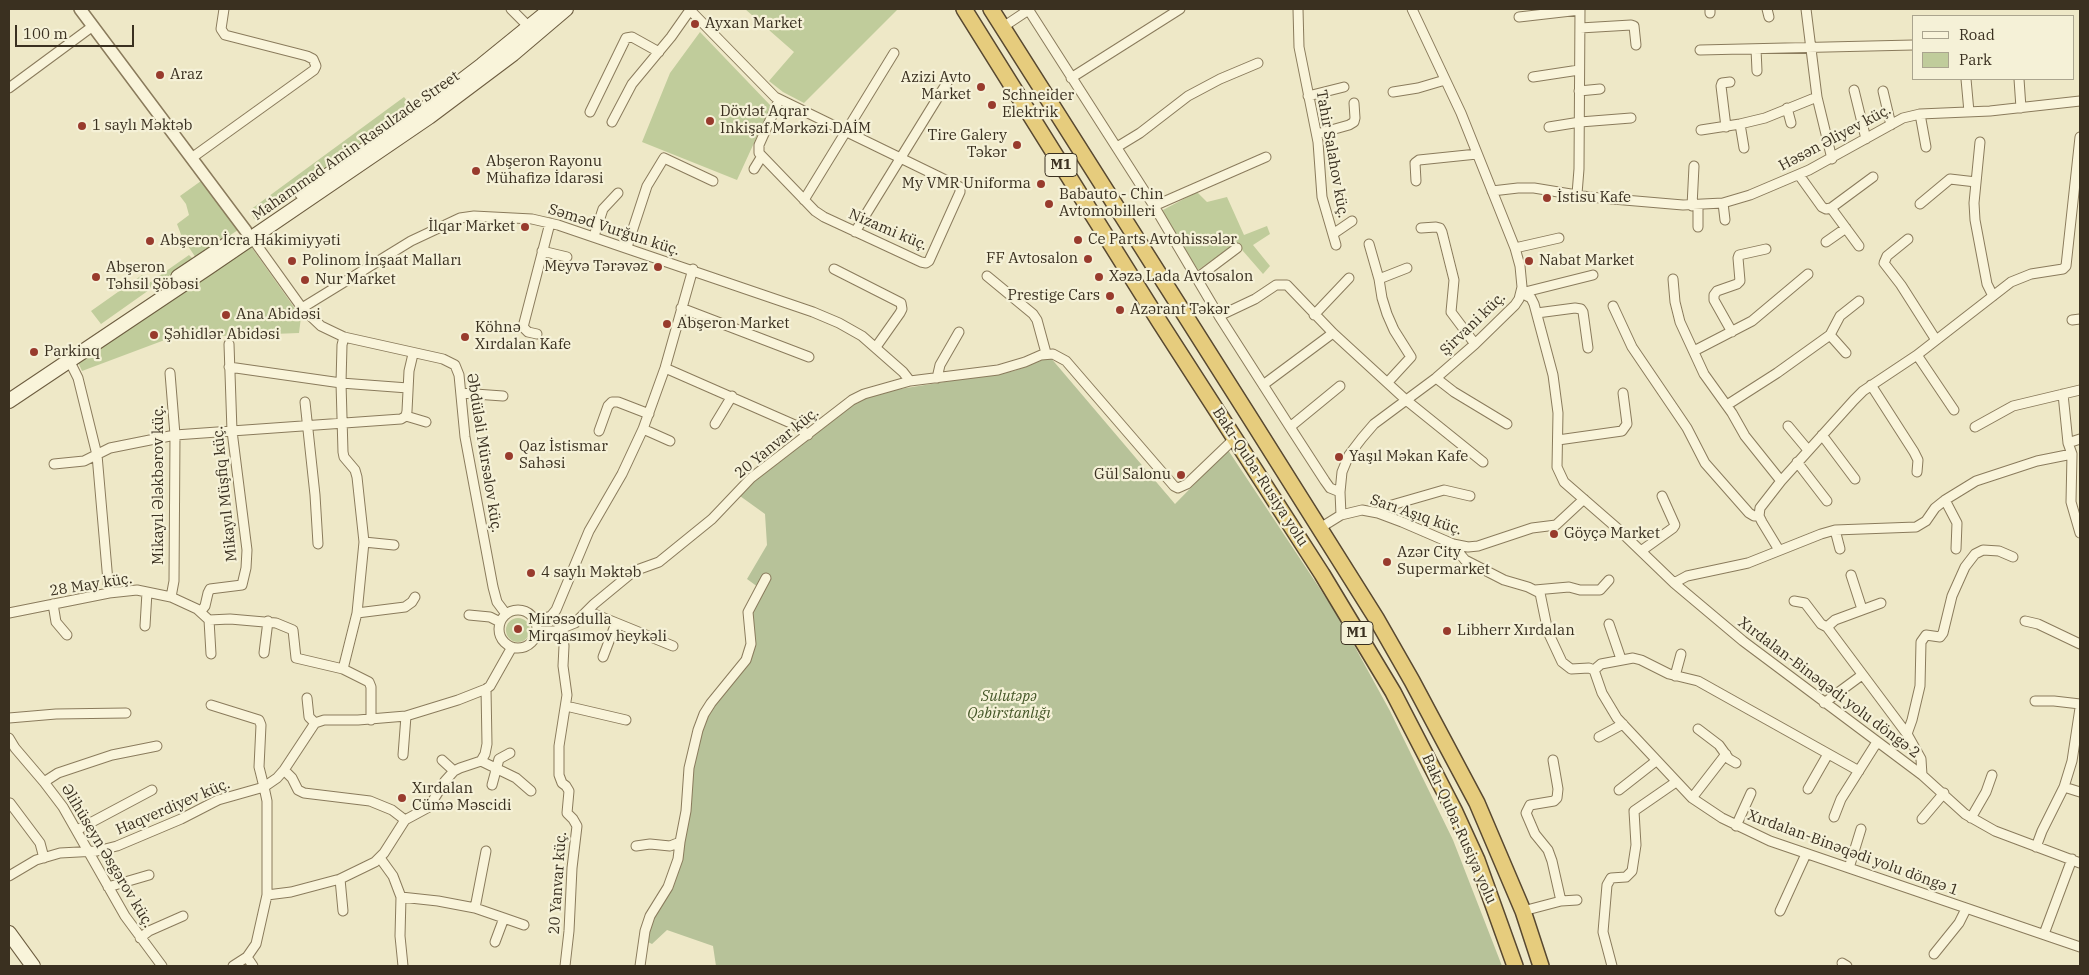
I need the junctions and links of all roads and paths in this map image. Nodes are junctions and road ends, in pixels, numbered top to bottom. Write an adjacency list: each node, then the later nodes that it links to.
1 (80, 9): 18 (street)
2 (224, 9): 76 (street)
3 (511, 9): 19 (street)
4 (550, 9): 19 (main road, Mahammad Amin Rasulzade Street)
5 (566, 9): 104 (main road, Mahammad Amin Rasulzade Street)
6 (689, 9): 28 (street); 49 (street, Nizami küç.)
7 (959, 9): 22 (highway)
8 (964, 9): 22 (highway, Bakı-Quba-Rusiya yolu / M1)
9 (993, 9): 20 (highway, Bakı-Quba-Rusiya yolu / M1)
10 (1029, 9): 20 (street); 33 (street)
11 (1180, 9): 33 (street)
12 (1298, 9): 47 (street, Tahir Salahov küç.)
13 (1412, 9): 35 (street, Şirvani küç.)
14 (1580, 9): 16 (street); 21 (street)
15 (1806, 9): 25 (street)
16 (1537, 12): 17 (street)
17 (1519, 17)
18 (93, 26): 41 (street); 76 (street)
19 (529, 27): 104 (main road, Mahammad Amin Rasulzade Street)
20 (1003, 27): 219 (highway, Bakı-Quba-Rusiya yolu / M1)
21 (1580, 28): 23 (street); 31 (street)
22 (982, 39): 196 (highway, Bakı-Quba-Rusiya yolu / M1)
23 (1636, 45)
24 (1912, 45): 25 (street)
25 (1810, 48): 26 (street); 48 (street)
26 (1756, 49): 27 (street); 32 (street)
27 (1700, 50)
28 (659, 52): 54 (street); 58 (street)
29 (894, 53): 66 (street)
30 (1258, 63): 71 (street)
31 (1579, 70): 34 (street); 44 (street)
32 (1756, 71)
33 (1071, 78): 71 (street)
34 (1534, 78)
35 (1445, 80): 46 (street); 74 (street, Şirvani küç.)
36 (1966, 80): 55 (street)
37 (2019, 80): 53 (street)
38 (948, 81): 77 (street)
39 (1730, 82): 64 (street)
40 (1344, 87): 47 (street)
41 (9, 88)
42 (1600, 89): 44 (street)
43 (1854, 90): 69 (street)
44 (1579, 91): 59 (street)
45 (1883, 91): 62 (street)
46 (1393, 92)
47 (1308, 96): 67 (street, Tahir Salahov küç.)
48 (1817, 97): 52 (street); 79 (street)
49 (779, 100): 66 (street, Nizami küç.); 75 (street)
50 (2080, 101): 53 (street, Həsən Əliyev küç.)
51 (1354, 103): 67 (street)
52 (1787, 108): 60 (street); 61 (street)
53 (2021, 108): 55 (street, Həsən Əliyev küç.)
54 (590, 112)
55 (1969, 112): 56 (street, Həsən Əliyev küç.)
56 (1920, 114): 62 (street, Həsən Əliyev küç.); 72 (street)
57 (1631, 118): 59 (street)
58 (612, 122)
59 (1580, 122): 63 (street); 89 (street)
60 (1791, 123)
61 (1740, 124): 64 (street); 73 (street)
62 (1891, 125): 69 (street, Həsən Əliyev küç.)
63 (1549, 127)
64 (1726, 127): 65 (street)
65 (1701, 130)
66 (845, 131): 77 (street, Nizami küç.); 90 (street)
67 (1317, 134): 105 (street, Tahir Salahov küç.)
68 (2080, 138): 93 (street)
69 (1866, 139): 79 (street, Həsən Əliyev küç.)
70 (1980, 142): 86 (street)
71 (1117, 147): 94 (street)
72 (1926, 147)
73 (1744, 148)
74 (1477, 154): 85 (street); 87 (street, Şirvani küç.)
75 (762, 156): 81 (street); 90 (street, Nizami küç.)
76 (193, 157): 104 (street)
77 (899, 158): 103 (street); 103 (street, Nizami küç.)
78 (1266, 158): 94 (street)
79 (1832, 159): 82 (street, Həsən Əliyev küç.)
80 (1694, 166): 95 (street)
81 (754, 169)
82 (1799, 175): 91 (street, Həsən Əliyev küç.); 96 (street)
83 (1872, 177): 96 (street)
84 (713, 181): 113 (street)
85 (1416, 181)
86 (1976, 182): 92 (street); 130 (street)
87 (1492, 191): 89 (street, Həsən Əliyev küç.); 115 (street, Şirvani küç.)
88 (618, 193): 106 (street)
89 (1577, 194): 95 (street, Həsən Əliyev küç.)
90 (804, 200): 103 (street, Nizami küç.)
91 (1724, 203): 95 (street, Həsən Əliyev küç.); 97 (street)
92 (1920, 204)
93 (2076, 204): 130 (street)
94 (1154, 206): 125 (street)
95 (1695, 206): 100 (street)
96 (1830, 208): 102 (street)
97 (1725, 220)
98 (1352, 221): 105 (street)
99 (550, 222): 106 (street, Səməd Vurğun küç.); 117 (street); 133 (street, Səməd Vurğun küç.)
100 (1698, 227)
101 (1421, 228): 146 (street)
102 (1846, 228): 109 (street); 112 (street)
103 (855, 232)
104 (249, 234): 133 (street, Əbdüləli Mürsəlov küç.); 155 (main road, Mahammad Amin Rasulzade Street); 169 (main road, Mahammad Amin Rasulzade Street)
105 (1333, 234): 111 (street, Tahir Salahov küç.)
106 (594, 236): 113 (street, Səməd Vurğun küç.)
107 (1559, 238): 115 (street)
108 (1908, 238): 144 (street)
109 (1826, 242)
110 (1369, 244): 127 (street)
111 (1336, 245)
112 (1860, 246)
113 (627, 247): 120 (street, Səməd Vurğun küç.)
114 (1237, 248): 125 (street)
115 (1515, 248): 129 (street, Şirvani küç.)
116 (1766, 249): 139 (street)
117 (542, 251): 118 (street); 141 (street)
118 (567, 257)
119 (1407, 268): 127 (street)
120 (693, 269): 134 (street); 147 (street, Səməd Vurğun küç.)
121 (834, 269): 147 (street)
122 (1808, 274): 139 (street)
123 (1593, 275): 129 (street)
124 (987, 276): 150 (street)
125 (1197, 278): 137 (street)
126 (1349, 278): 136 (street)
127 (1379, 279): 162 (street)
128 (1673, 279): 149 (street)
129 (1521, 293): 135 (street); 146 (street, Şirvani küç.)
130 (1993, 296): 144 (street)
131 (1859, 301): 142 (street)
132 (1613, 306): 218 (street)
133 (302, 308): 143 (street, Əbdüləli Mürsəlov küç.)
134 (681, 308): 154 (street); 157 (street)
135 (1536, 313): 148 (street); 198 (street, Xırdalan-Binəqədi yolu döngə 2)
136 (1314, 315): 137 (street); 140 (street)
137 (1219, 316): 164 (street)
138 (959, 332): 159 (street)
139 (1732, 332): 149 (street)
140 (1332, 333): 162 (street); 164 (street)
141 (536, 334)
142 (1830, 335): 151 (street); 178 (street)
143 (344, 337): 152 (street, Əbdüləli Mürsəlov küç.); 163 (street)
144 (1936, 340): 153 (street)
145 (229, 344): 156 (street, Mikayıl Müşfiq küç.)
146 (1475, 344): 160 (street, Şirvani küç.)
147 (876, 347): 161 (street, Səməd Vurğun küç.)
148 (1588, 348)
149 (1694, 351): 178 (street)
150 (1046, 353): 159 (street, 20 Yanvar küç.); 196 (street)
151 (1846, 353)
152 (413, 354): 167 (street); 170 (street, Əbdüləli Mürsəlov küç.)
153 (1917, 355): 165 (street); 179 (street)
154 (809, 357)
155 (70, 362): 176 (main road, Mahammad Amin Rasulzade Street); 203 (street)
156 (229, 367): 163 (street); 191 (street, Mikayıl Müşfiq küç.)
157 (665, 368): 174 (street); 180 (street)
158 (170, 373): 193 (street, Mikayıl Ələkbərov küç.)
159 (937, 378): 161 (street, 20 Yanvar küç.)
160 (1436, 378): 175 (street, Şirvani küç.); 185 (street)
161 (910, 382): 194 (street, 20 Yanvar küç.)
162 (1388, 382): 175 (street)
163 (341, 383): 167 (street); 183 (street)
164 (1263, 385): 189 (street)
165 (1871, 385): 195 (street); 207 (street)
166 (1340, 386): 189 (street)
167 (408, 388): 181 (street)
168 (2080, 390): 172 (street)
169 (9, 392)
170 (460, 393): 173 (street); 248 (street, Əbdüləli Mürsəlov küç.)
171 (1623, 393): 198 (street)
172 (2063, 394): 188 (street); 200 (street)
173 (503, 396)
174 (732, 396): 184 (street); 194 (street)
175 (1406, 400): 204 (street); 210 (street, Şirvani küç.)
176 (9, 402)
177 (305, 402): 186 (street)
178 (1727, 406): 209 (street)
179 (1954, 410)
180 (649, 414): 190 (street); 192 (street)
181 (406, 416): 182 (street); 183 (street)
182 (426, 422)
183 (342, 423): 186 (street); 222 (street)
184 (715, 424)
185 (1507, 424)
186 (308, 426): 191 (street); 223 (street)
187 (1788, 426): 201 (street)
188 (1975, 426)
189 (1290, 428): 210 (street)
190 (643, 429): 199 (street); 253 (street)
191 (232, 431): 193 (street); 244 (street, Mikayıl Müşfiq küç.)
192 (599, 431)
193 (175, 435): 203 (street); 238 (street, Mikayıl Ələkbərov küç.)
194 (808, 435): 245 (street, 20 Yanvar küç.)
195 (1822, 435): 201 (street); 208 (street)
196 (1235, 438): 373 (highway, Bakı-Quba-Rusiya yolu / M1)
197 (2080, 439): 200 (street)
198 (1558, 440): 213 (street, Xırdalan-Binəqədi yolu döngə 2)
199 (670, 442)
200 (2068, 443): 202 (street)
201 (1808, 450): 205 (street)
202 (2072, 454): 214 (street); 221 (street)
203 (98, 455): 206 (street); 237 (street)
204 (1483, 462)
205 (1797, 462): 209 (street); 215 (street)
206 (54, 464)
207 (1917, 472)
208 (1855, 479)
209 (1781, 480): 218 (street)
210 (1340, 492): 217 (street, Şirvani küç.)
211 (1470, 496): 216 (street)
212 (1662, 496): 229 (street)
213 (1584, 499): 225 (street, Sarı Aşıq küç.); 229 (street, Xırdalan-Binəqədi yolu döngə 2)
214 (1945, 500): 220 (street); 227 (street)
215 (1827, 501)
216 (1378, 513): 217 (street, Sarı Aşıq küç.); 225 (street, Sarı Aşıq küç.)
217 (1341, 516): 219 (street, Sarı Aşıq küç.)
218 (1759, 516): 228 (street)
219 (1320, 528): 352 (highway, Bakı-Quba-Rusiya yolu / M1)
220 (1835, 530): 226 (street); 228 (street)
221 (2080, 533)
222 (364, 542): 224 (street); 247 (street)
223 (318, 544)
224 (394, 545)
225 (1459, 546): 235 (street)
226 (1840, 549)
227 (1956, 549)
228 (1779, 550): 234 (street)
229 (1641, 551): 234 (street, Xırdalan-Binəqədi yolu döngə 2)
230 (2013, 557): 290 (street)
231 (1851, 575): 243 (street)
232 (766, 578): 331 (street)
233 (1609, 580): 235 (street)
234 (1674, 583): 277 (street, Xırdalan-Binəqədi yolu döngə 2)
235 (1535, 590): 271 (street)
236 (147, 592): 237 (street, 28 May küç.); 238 (street, 28 May küç.); 257 (street)
237 (109, 593): 241 (street, 28 May küç.)
238 (171, 597): 244 (street, 28 May küç.)
239 (415, 597): 247 (street)
240 (1794, 601): 258 (street)
241 (53, 604): 246 (street, 28 May küç.); 261 (street)
242 (1881, 604): 243 (street)
243 (1862, 609): 258 (street)
244 (201, 611): 250 (street, 28 May küç.)
245 (587, 611): 255 (street); 259 (street, 20 Yanvar küç.)
246 (9, 613)
247 (357, 613): 270 (street)
248 (506, 614): 253 (street); 254 (street)
249 (469, 615): 254 (street)
250 (209, 620): 252 (street); 266 (street)
251 (2025, 620): 262 (street)
252 (268, 621): 265 (street); 270 (street)
253 (536, 621): 260 (street)
254 (500, 622): 264 (street)
255 (616, 622): 263 (street); 268 (street)
256 (1609, 624): 269 (street)
257 (145, 626)
258 (1827, 626): 272 (street)
259 (562, 630): 260 (street); 280 (street, 20 Yanvar küç.)
260 (538, 631): 264 (street)
261 (67, 635)
262 (2080, 644)
263 (673, 646)
264 (512, 647): 274 (street)
265 (264, 653)
266 (211, 654)
267 (1681, 654): 273 (street)
268 (603, 657)
269 (1620, 659): 271 (street); 273 (street)
270 (343, 668): 285 (street)
271 (1594, 670): 288 (street, Xırdalan-Binəqədi yolu döngə 1)
272 (1862, 675): 277 (street); 290 (street)
273 (1675, 676): 297 (street)
274 (486, 689): 283 (street); 301 (street)
275 (307, 698): 287 (street)
276 (2035, 701): 278 (street)
277 (1824, 703): 293 (street, Xırdalan-Binəqədi yolu döngə 2)
278 (2080, 704)
279 (211, 705): 313 (street)
280 (566, 706): 286 (street); 371 (street, 20 Yanvar küç.)
281 (2080, 708): 314 (street)
282 (126, 713): 284 (street)
283 (406, 716): 285 (street); 298 (street)
284 (9, 718)
285 (371, 720): 287 (street)
286 (626, 720)
287 (315, 723): 305 (street)
288 (1623, 724): 291 (street); 302 (street, Xırdalan-Binəqədi yolu döngə 1)
289 (1698, 729): 296 (street)
290 (1907, 734): 308 (street)
291 (1599, 737)
292 (9, 738): 310 (street, Əlihüseyn Əsgərov küç.)
293 (1877, 742): 307 (street); 308 (street, Xırdalan-Binəqədi yolu döngə 2)
294 (157, 746): 310 (street)
295 (510, 754): 304 (street)
296 (1726, 754): 303 (street); 322 (street)
297 (1828, 754): 307 (street); 315 (street)
298 (403, 755)
299 (442, 760): 306 (street)
300 (1553, 760): 348 (street)
301 (481, 761): 304 (street); 306 (street)
302 (1656, 761): 311 (street, Xırdalan-Binəqədi yolu döngə 1); 318 (street)
303 (1736, 763)
304 (497, 768): 312 (street); 317 (street)
305 (284, 770): 313 (street); 327 (street)
306 (454, 770): 327 (street)
307 (1859, 771): 324 (street)
308 (1922, 775): 321 (street, Xırdalan-Binəqədi yolu döngə 2)
309 (1992, 775): 325 (street)
310 (44, 782): 330 (street, Əlihüseyn Əsgərov küç.)
311 (1676, 782): 322 (street, Xırdalan-Binəqədi yolu döngə 1); 375 (street)
312 (492, 785)
313 (264, 787): 334 (street, Haqverdiyev küç.); 345 (street)
314 (2064, 787): 319 (street); 333 (street)
315 (1808, 789)
316 (152, 790): 330 (street)
317 (531, 790)
318 (1619, 790)
319 (2080, 792)
320 (1752, 793): 328 (street)
321 (1944, 793): 325 (street, Xırdalan-Binəqədi yolu döngə 2); 326 (street)
322 (1692, 798): 328 (street, Xırdalan-Binəqədi yolu döngə 1)
323 (10, 803): 337 (street)
324 (1834, 817)
325 (1971, 818): 333 (street, Xırdalan-Binəqədi yolu döngə 2)
326 (1922, 819)
327 (405, 820): 338 (street)
328 (1736, 826): 336 (street, Xırdalan-Binəqədi yolu döngə 1)
329 (1861, 829): 340 (street)
330 (77, 830): 334 (street, Əlihüseyn Əsgərov küç.)
331 (680, 842): 332 (street); 372 (street)
332 (636, 846)
333 (2036, 847): 339 (street, Xırdalan-Binəqədi yolu döngə 2)
334 (88, 851): 337 (street, Haqverdiyev küç.); 344 (street, Əlihüseyn Əsgərov küç.)
335 (486, 851): 349 (street)
336 (1806, 854): 340 (street, Xırdalan-Binəqədi yolu döngə 1); 353 (street)
337 (44, 858): 342 (street, Haqverdiyev küç.)
338 (380, 858): 343 (street); 346 (street)
339 (2076, 861): 358 (street)
340 (1849, 868): 350 (street, Xırdalan-Binəqədi yolu döngə 1)
341 (149, 875): 344 (street)
342 (9, 876)
343 (340, 879): 345 (street); 351 (street)
344 (108, 887): 359 (street, Əlihüseyn Əsgərov küç.)
345 (267, 895): 364 (street)
346 (401, 897): 349 (street); 370 (street)
347 (1577, 900): 348 (street)
348 (1561, 901): 352 (street)
349 (475, 908): 355 (street)
350 (1966, 908): 358 (street, Xırdalan-Binəqədi yolu döngə 1); 363 (street)
351 (343, 911)
352 (1523, 911): 374 (highway, Bakı-Quba-Rusiya yolu / M1)
353 (1780, 911)
354 (183, 916): 359 (street)
355 (504, 918): 356 (street); 360 (street)
356 (524, 925)
357 (9, 933): 366 (main road)
358 (2044, 934): 361 (street, Xırdalan-Binəqədi yolu döngə 1)
359 (140, 938): 367 (street, Əlihüseyn Əsgərov küç.)
360 (495, 942)
361 (2080, 947)
362 (9, 949): 365 (main road)
363 (1934, 954)
364 (247, 957): 368 (street); 369 (street)
365 (21, 966)
366 (33, 966)
367 (162, 966)
368 (233, 966)
369 (253, 966)
370 (403, 966)
371 (564, 966)
372 (640, 966)
373 (1515, 966)
374 (1541, 966)
375 (1612, 966)

